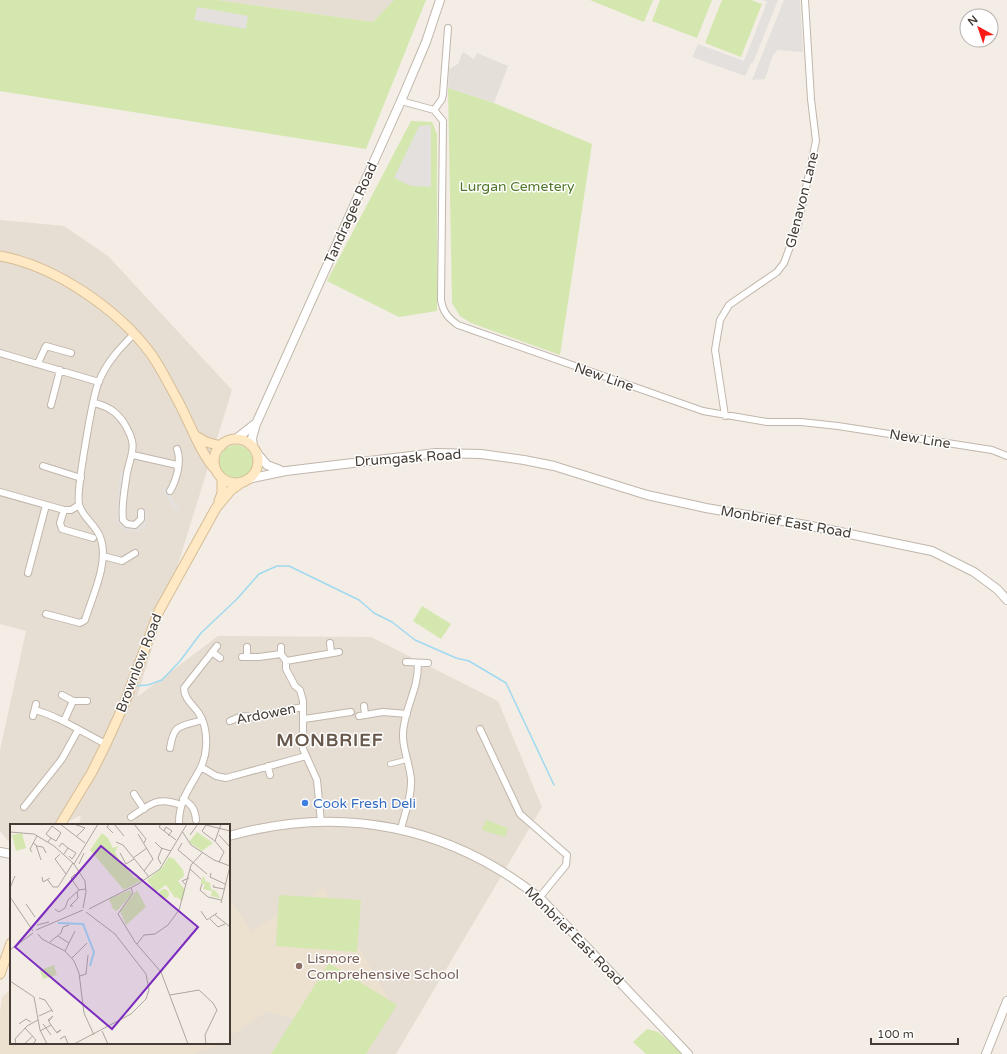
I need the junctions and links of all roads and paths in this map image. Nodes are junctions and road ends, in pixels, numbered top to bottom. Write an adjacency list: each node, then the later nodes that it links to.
1 (440, 0): 4 (street, Tandragee Road)
2 (805, 0): 16 (street, Glenavon Lane)
3 (448, 28): 5 (street)
4 (401, 101): 5 (street); 17 (street, Tandragee Road)
5 (434, 110): 16 (street, New Line)
6 (0, 256): 7 (main road)
7 (133, 335): 13 (street); 18 (main road)
8 (1, 353): 10 (street); 11 (street)
9 (71, 353): 11 (street)
10 (0, 360)
11 (38, 364): 12 (street)
12 (60, 370): 13 (street); 15 (street)
13 (99, 382): 14 (street)
14 (94, 403): 23 (street); 30 (street)
15 (51, 405)
16 (725, 416): 24 (street, New Line)
17 (256, 424): 19 (street, Tandragee Road); 22 (street, Tandragee Road)
18 (196, 436): 20 (main road); 28 (main road)
19 (236, 439): 20 (main road); 22 (main road)
20 (221, 446): 28 (main road)
21 (177, 449): 25 (street)
22 (254, 449): 29 (street); 32 (main road)
23 (133, 455): 25 (street); 39 (street)
24 (1007, 456)
25 (178, 464): 34 (street)
26 (43, 466): 30 (street)
27 (554, 466): 29 (street, Drumgask Road); 44 (street, Monbrief East Road)
28 (216, 470): 31 (main road)
29 (286, 471): 32 (street, Drumgask Road)
30 (81, 478): 35 (street)
31 (222, 478): 32 (main road); 37 (main road, Brownlow Road)
32 (246, 480): 37 (main road, Brownlow Road)
33 (0, 492): 36 (street)
34 (170, 492)
35 (79, 505): 38 (street); 42 (street)
36 (46, 506): 38 (street); 43 (street)
37 (216, 508): 71 (main road, Brownlow Road)
38 (64, 510): 40 (street)
39 (141, 512)
40 (93, 538)
41 (135, 553): 42 (street)
42 (103, 556): 45 (street)
43 (28, 573)
44 (1007, 600)
45 (46, 614)
46 (330, 643): 51 (street)
47 (217, 646): 49 (street)
48 (247, 647): 53 (street, Ardowen)
49 (212, 652): 52 (street); 66 (street)
50 (339, 652): 51 (street)
51 (331, 653): 53 (street)
52 (220, 658)
53 (286, 661): 61 (street, Ardowen)
54 (406, 662): 55 (street)
55 (418, 663): 56 (street); 64 (street)
56 (428, 663)
57 (62, 695): 58 (street)
58 (73, 701): 59 (street); 67 (street)
59 (87, 701)
60 (364, 706): 64 (street)
61 (304, 707): 65 (street, Ardowen); 68 (street, Ardowen)
62 (35, 710): 67 (street)
63 (351, 712): 65 (street, Ardowen)
64 (407, 714): 74 (street)
65 (304, 719): 73 (street, Ardowen)
66 (202, 720): 72 (street); 77 (street)
67 (64, 721): 70 (street)
68 (230, 721)
69 (480, 729): 92 (street)
70 (78, 730): 71 (street); 81 (street)
71 (106, 744): 86 (main road, Brownlow Road)
72 (170, 748)
73 (306, 756): 76 (street); 85 (street, Ardowen)
74 (406, 760): 75 (street); 88 (street)
75 (390, 764)
76 (268, 766): 77 (street); 78 (street)
77 (201, 767): 80 (street)
78 (270, 775)
79 (134, 794): 82 (street)
80 (182, 802): 82 (street); 84 (street); 87 (street)
81 (24, 807)
82 (144, 809): 83 (street)
83 (131, 817)
84 (196, 820)
85 (321, 822): 88 (street, Monbrief East Road); 89 (street, Monbrief East Road)
86 (62, 823)
87 (179, 824)
88 (401, 829): 92 (street, Monbrief East Road)
89 (230, 836)
90 (0, 852): 91 (street)
91 (10, 854)
92 (539, 898): 96 (street, Monbrief East Road)
93 (10, 946): 94 (main road)
94 (0, 974)
95 (1007, 1001): 97 (street)
96 (688, 1054)
97 (986, 1054)

